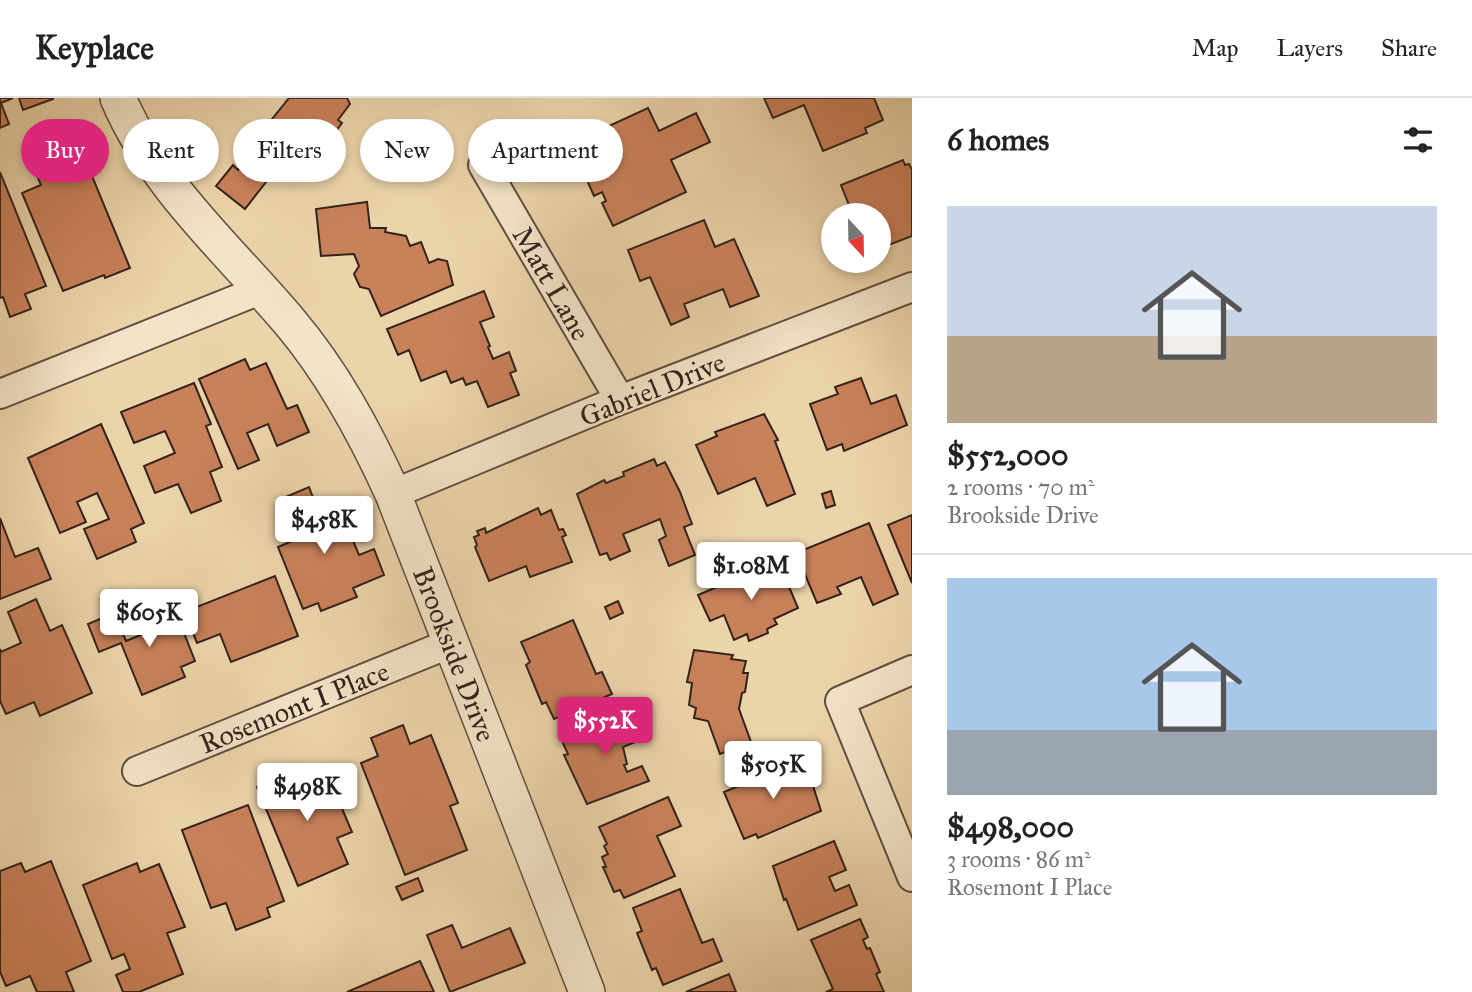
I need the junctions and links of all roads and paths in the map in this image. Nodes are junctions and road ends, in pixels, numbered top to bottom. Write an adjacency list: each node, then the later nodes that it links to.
1 (118, 98): 4 (street, Brookside Drive)
2 (493, 182): 6 (street, Matt Lane)
3 (912, 287): 6 (street, Gabriel Drive)
4 (260, 290): 5 (street); 7 (street, Brookside Drive)
5 (0, 394)
6 (620, 400): 7 (street, Gabriel Drive)
7 (393, 494): 8 (street, Brookside Drive)
8 (451, 643): 10 (street, Rosemont I Place); 12 (street, Brookside Drive)
9 (912, 670): 11 (street)
10 (138, 771)
11 (912, 877)
12 (586, 992)

